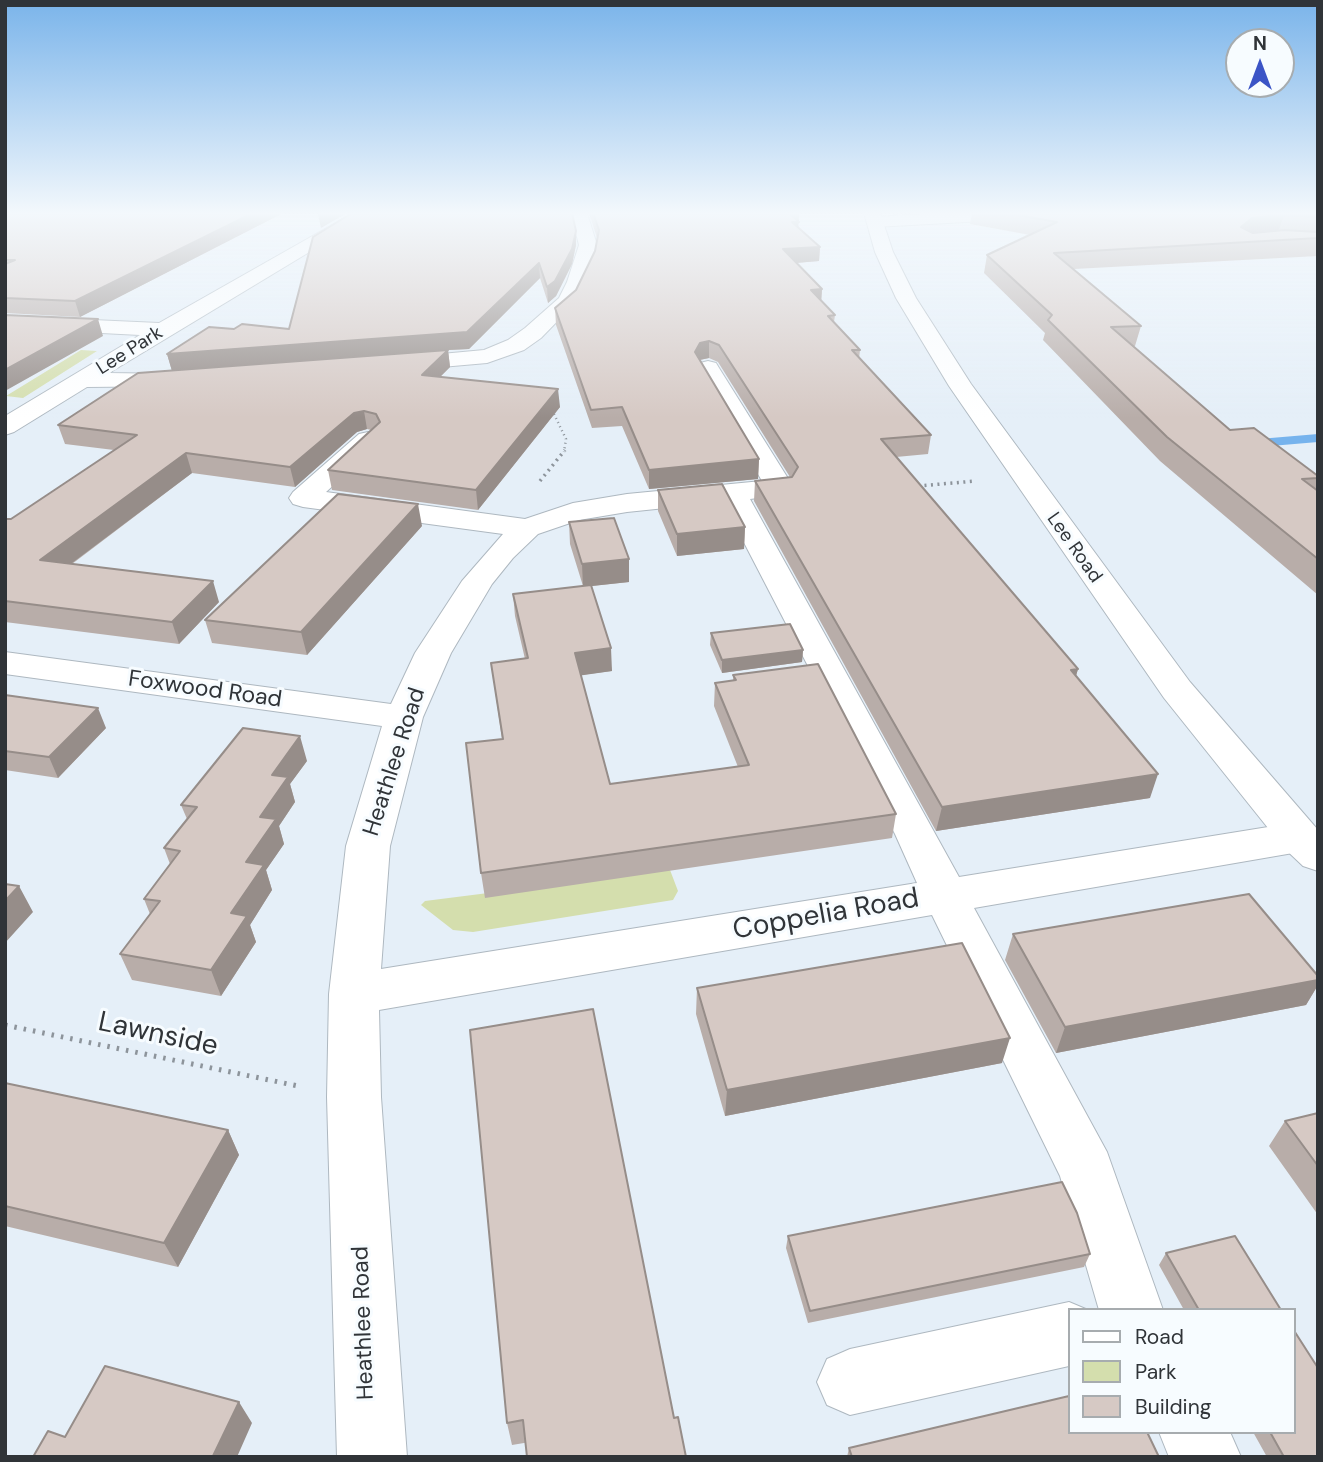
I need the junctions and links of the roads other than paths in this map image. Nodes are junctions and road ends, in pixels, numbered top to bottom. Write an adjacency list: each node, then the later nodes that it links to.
1 (249, 281): 5 (street, Lee Park)
2 (577, 281): 6 (street)
3 (898, 281): 16 (street, Lee Road)
4 (5, 322): 5 (street)
5 (164, 330): 9 (street, Lee Park)
6 (379, 365)
7 (708, 368): 12 (street, Heathlee Road)
8 (201, 379): 9 (street)
9 (83, 380): 10 (street, Lee Park)
10 (5, 428)
11 (368, 440): 13 (street)
12 (732, 493): 13 (street, Heathlee Road); 17 (street)
13 (527, 528): 15 (street, Heathlee Road)
14 (5, 663): 15 (street, Foxwood Road)
15 (404, 717): 18 (street, Heathlee Road)
16 (1308, 846): 17 (street, Coppelia Road)
17 (946, 895): 18 (street, Coppelia Road); 19 (street)
18 (354, 994): 23 (street, Heathlee Road)
19 (1131, 1308)
20 (1068, 1334): 21 (street)
21 (850, 1382)
22 (1194, 1434): 24 (street)
23 (372, 1457)
24 (1206, 1457)

